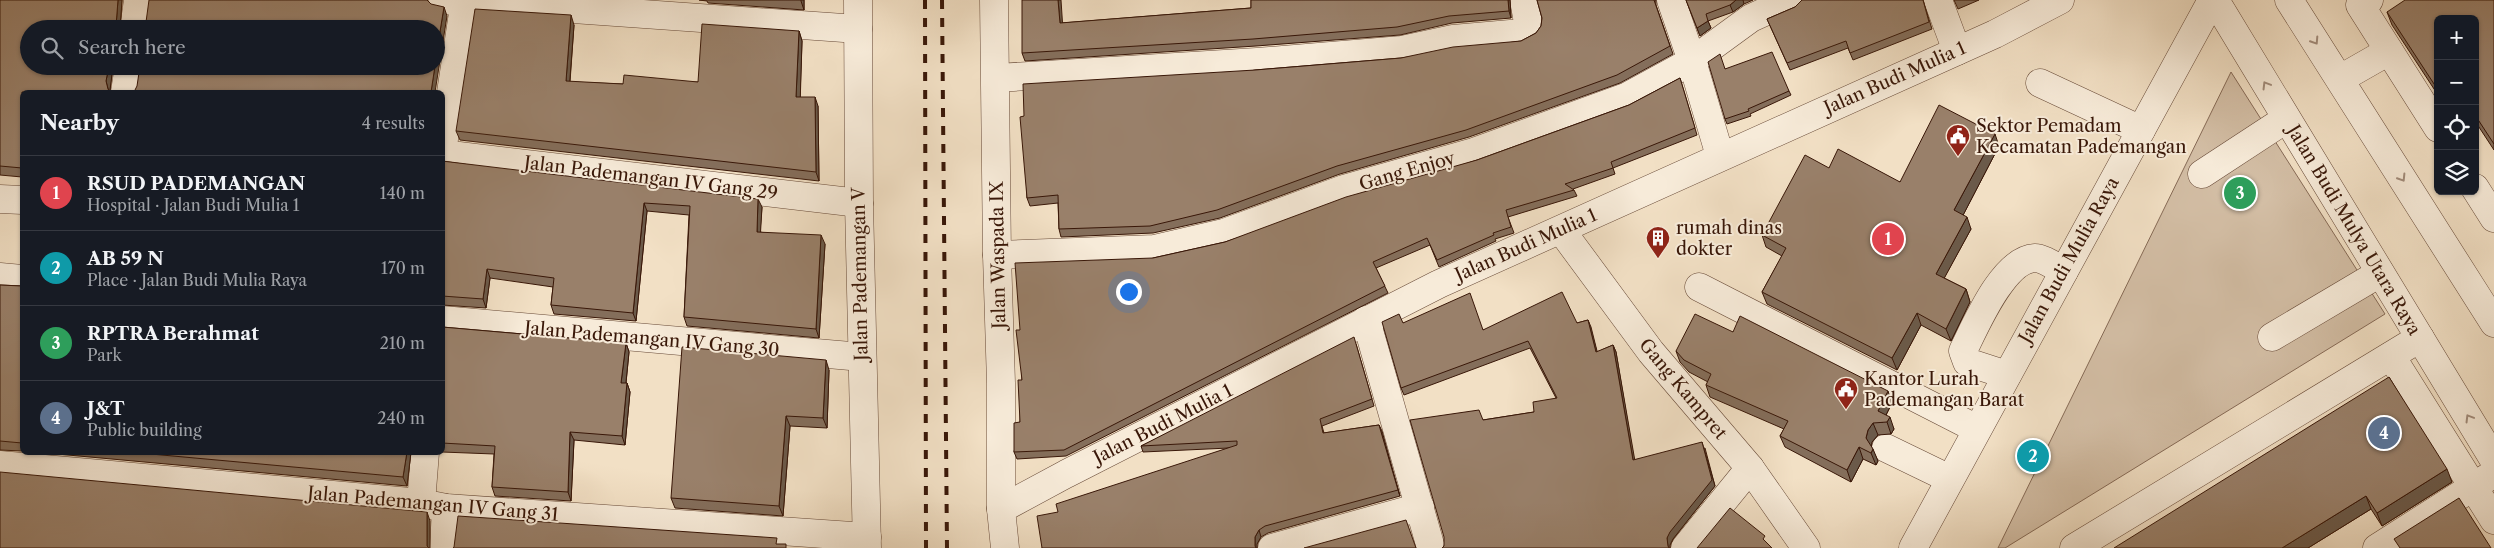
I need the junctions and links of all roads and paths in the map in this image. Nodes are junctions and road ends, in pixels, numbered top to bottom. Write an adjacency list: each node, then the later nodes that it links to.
1 (138, 0): 13 (street)
2 (858, 0): 14 (street, Jalan Pademangan V)
3 (994, 0): 19 (street, Jalan Waspada IX)
4 (1524, 0): 19 (street)
5 (1671, 0): 17 (street)
6 (1791, 0): 17 (street, Gang Enjoy)
7 (1938, 0): 15 (street)
8 (2060, 0): 15 (street, Jalan Budi Mulia 1)
9 (2214, 0): 23 (street, Jalan Budi Mulya Utara Raya, one-way to 9); 26 (street, Jalan Budi Mulia Raya)
10 (2289, 0): 20 (street, one-way to 20)
11 (2369, 0): 16 (street)
12 (457, 1): 14 (street); 25 (street)
13 (135, 20)
14 (858, 29): 33 (street, Jalan Pademangan V)
15 (1957, 51): 28 (street, Jalan Budi Mulia 1)
16 (2389, 51): 20 (street); 24 (street)
17 (1692, 61): 28 (street); 36 (street, Gang Enjoy)
18 (128, 75): 22 (street)
19 (996, 78): 36 (street, Jalan Waspada IX)
20 (2340, 79): 44 (street, one-way to 44)
21 (2040, 83): 26 (street)
22 (125, 90)
23 (2286, 119): 29 (street); 38 (street, Jalan Budi Mulya Utara Raya)
24 (2434, 122)
25 (445, 123)
26 (2141, 130): 37 (street, Jalan Budi Mulia Raya)
27 (445, 153): 33 (street, Jalan Pademangan IV Gang 29)
28 (1720, 156): 35 (street, Jalan Budi Mulia 1)
29 (2202, 174)
30 (2479, 194): 34 (street)
31 (0, 199): 32 (street)
32 (20, 200)
33 (859, 203): 48 (street, Jalan Pademangan V)
34 (2494, 218)
35 (1560, 230): 43 (street, Jalan Budi Mulia 1); 55 (street, Gang Kampret)
36 (997, 255): 60 (street, Jalan Waspada IX)
37 (2064, 271): 49 (street, Jalan Budi Mulia Raya); 49 (street)
38 (2380, 273): 45 (street); 46 (street, Jalan Budi Mulya Utara Raya)
39 (0, 277): 40 (street)
40 (20, 279)
41 (1699, 287): 50 (street)
42 (445, 320): 48 (street, Jalan Pademangan IV Gang 30)
43 (1366, 320): 59 (street); 60 (street, Jalan Budi Mulia 1)
44 (2494, 323)
45 (2272, 337)
46 (2420, 338): 47 (street); 53 (street, Jalan Budi Mulya Utara Raya, one-way to 46)
47 (2391, 356): 57 (street); 70 (street)
48 (862, 357): 62 (street, Jalan Pademangan V)
49 (2007, 375): 50 (street, Jalan Budi Mulia Raya)
50 (1977, 429): 56 (street, Jalan Budi Mulia Raya)
51 (1886, 448): 56 (street)
52 (426, 455): 58 (street)
53 (2494, 460)
54 (0, 465): 58 (street, Jalan Pademangan IV Gang 31)
55 (1750, 468): 67 (street); 68 (street, Gang Kampret)
56 (1950, 479): 69 (street, Jalan Budi Mulia Raya)
57 (2484, 480): 61 (street); 71 (street)
58 (434, 506): 62 (street, Jalan Pademangan IV Gang 31); 63 (street)
59 (1420, 507): 65 (street); 66 (street)
60 (1001, 510): 64 (street, Jalan Waspada IX)
61 (2494, 520)
62 (867, 542)
63 (444, 548)
64 (1005, 548)
65 (1272, 548)
66 (1431, 548)
67 (1684, 548)
68 (1806, 548)
69 (1913, 548)
70 (2074, 548)
71 (2377, 548)

